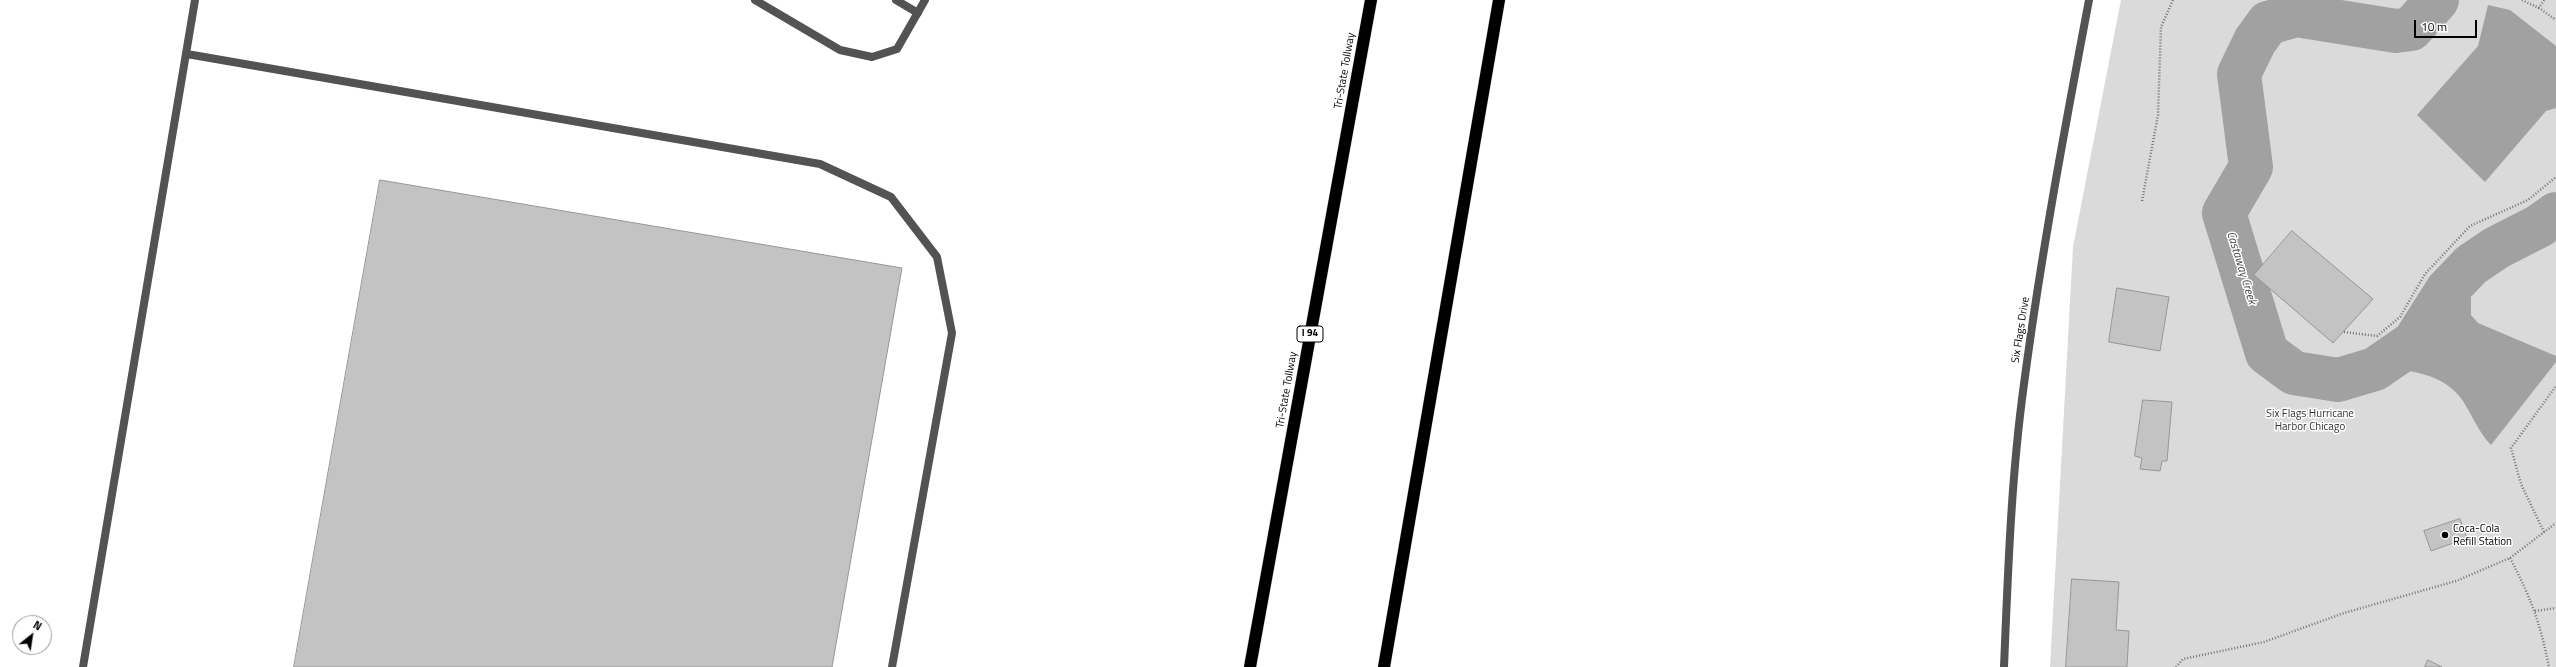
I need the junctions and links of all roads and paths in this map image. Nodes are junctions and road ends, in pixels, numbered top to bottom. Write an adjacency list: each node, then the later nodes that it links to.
1 (196, 0): 14 (lane)
2 (755, 0): 12 (lane)
3 (896, 0): 12 (lane)
4 (925, 0): 12 (lane)
5 (1371, 0): 26 (highway, Tri-State Tollway / I 94)
6 (1500, 0): 27 (highway)
7 (2089, 0): 28 (lane, Six Flags Drive)
8 (2173, 0): 16 (path)
9 (2522, 0): 11 (path)
10 (2544, 0): 11 (path)
11 (2539, 8): 13 (path)
12 (918, 13)
13 (2556, 20)
14 (187, 54): 24 (lane); 25 (lane)
15 (2556, 177): 17 (path)
16 (2142, 201)
17 (2344, 332)
18 (2556, 386): 20 (path)
19 (2556, 523): 20 (path)
20 (2544, 532): 21 (path)
21 (2510, 558): 23 (path); 29 (path)
22 (2556, 608): 23 (path)
23 (2535, 611): 30 (path)
24 (83, 667)
25 (892, 667)
26 (1250, 667)
27 (1384, 667)
28 (2004, 667)
29 (2176, 667)
30 (2549, 667)

